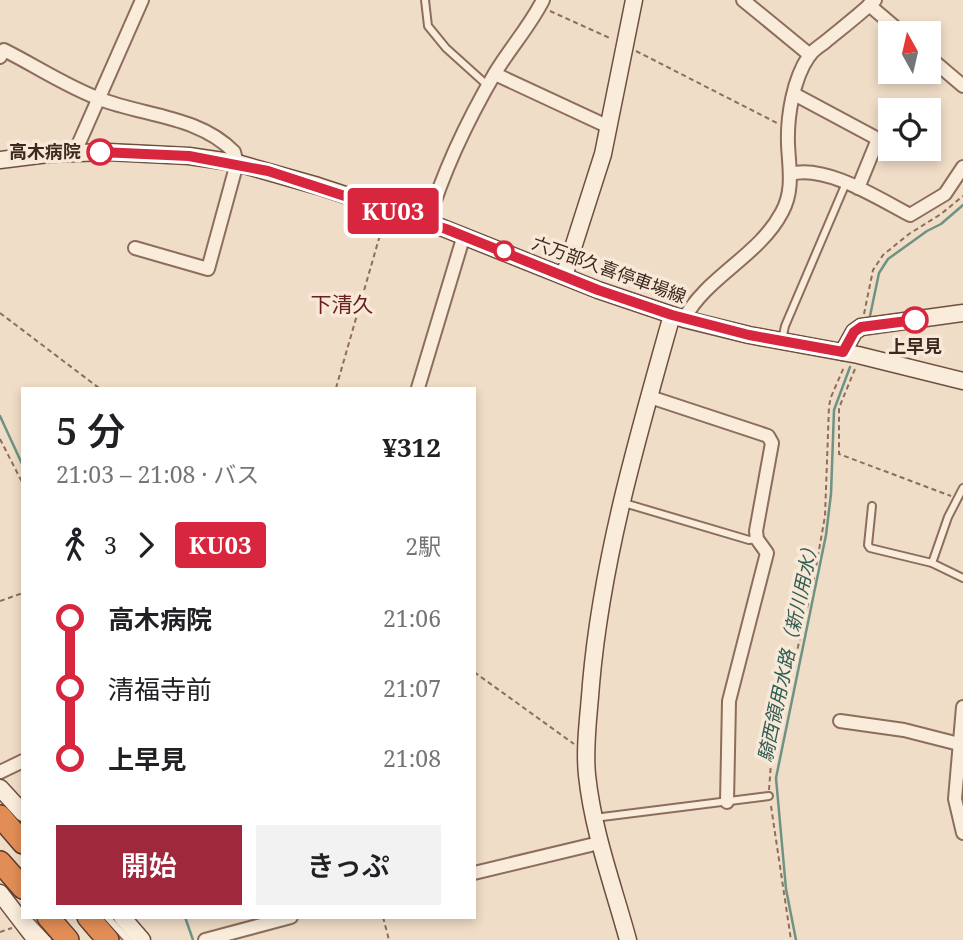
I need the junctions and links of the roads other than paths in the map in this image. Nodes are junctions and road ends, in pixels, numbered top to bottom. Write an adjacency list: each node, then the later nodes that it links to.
1 (142, 0): 15 (street)
2 (425, 0): 13 (lane)
3 (635, 0): 16 (street)
4 (743, 0): 9 (street)
5 (541, 3): 11 (street)
6 (872, 3): 7 (street); 9 (street)
7 (890, 21)
8 (1, 52): 15 (street)
9 (810, 55): 14 (street)
10 (942, 68): 12 (street)
11 (495, 74): 13 (street); 16 (street)
12 (963, 86)
13 (488, 87): 23 (street)
14 (793, 94): 21 (street); 22 (street)
15 (99, 99): 17 (street); 19 (street)
16 (609, 127): 26 (street)
17 (75, 152): 18 (street, 六万部久喜停車場線); 19 (street, 六万部久喜停車場線)
18 (0, 160)
19 (237, 163): 23 (street, 六万部久喜停車場線); 25 (street)
20 (963, 167): 22 (street)
21 (790, 174): 22 (street); 28 (street)
22 (852, 185): 29 (lane)
23 (428, 222): 24 (street, 六万部久喜停車場線)
24 (464, 235): 26 (street, 六万部久喜停車場線); 32 (street)
25 (135, 248)
26 (564, 276): 28 (street, 六万部久喜停車場線)
27 (963, 313): 30 (street)
28 (678, 317): 29 (street, 六万部久喜停車場線); 33 (street)
29 (782, 341): 30 (street, 六万部久喜停車場線)
30 (845, 357): 31 (street, 六万部久喜停車場線)
31 (963, 381)
32 (418, 387)
33 (650, 397): 35 (street); 37 (street)
34 (963, 488): 38 (lane)
35 (622, 503): 37 (lane); 50 (street)
36 (872, 506): 38 (lane)
37 (757, 539): 47 (street)
38 (932, 563): 39 (lane)
39 (963, 578)
40 (963, 707): 42 (street)
41 (840, 721): 42 (street)
42 (959, 744): 51 (street)
43 (21, 762): 44 (street)
44 (0, 772)
45 (0, 788): 48 (street)
46 (769, 796): 47 (lane)
47 (727, 802): 50 (lane)
48 (21, 811)
49 (0, 817): 52 (highway)
50 (594, 818): 53 (street)
51 (963, 833)
52 (21, 841)
53 (599, 843): 55 (street); 73 (street)
54 (0, 862): 56 (highway)
55 (476, 873)
56 (10, 894): 57 (lane); 58 (street)
57 (21, 911)
58 (21, 913)
59 (24, 919): 66 (street)
60 (27, 919): 67 (lane)
61 (50, 919): 68 (highway)
62 (90, 919): 69 (highway)
63 (109, 919): 70 (lane)
64 (124, 919): 71 (street)
65 (284, 919): 72 (street)
66 (36, 940)
67 (48, 940)
68 (68, 940)
69 (108, 940)
70 (128, 940)
71 (142, 940)
72 (205, 940)
73 (628, 940)

